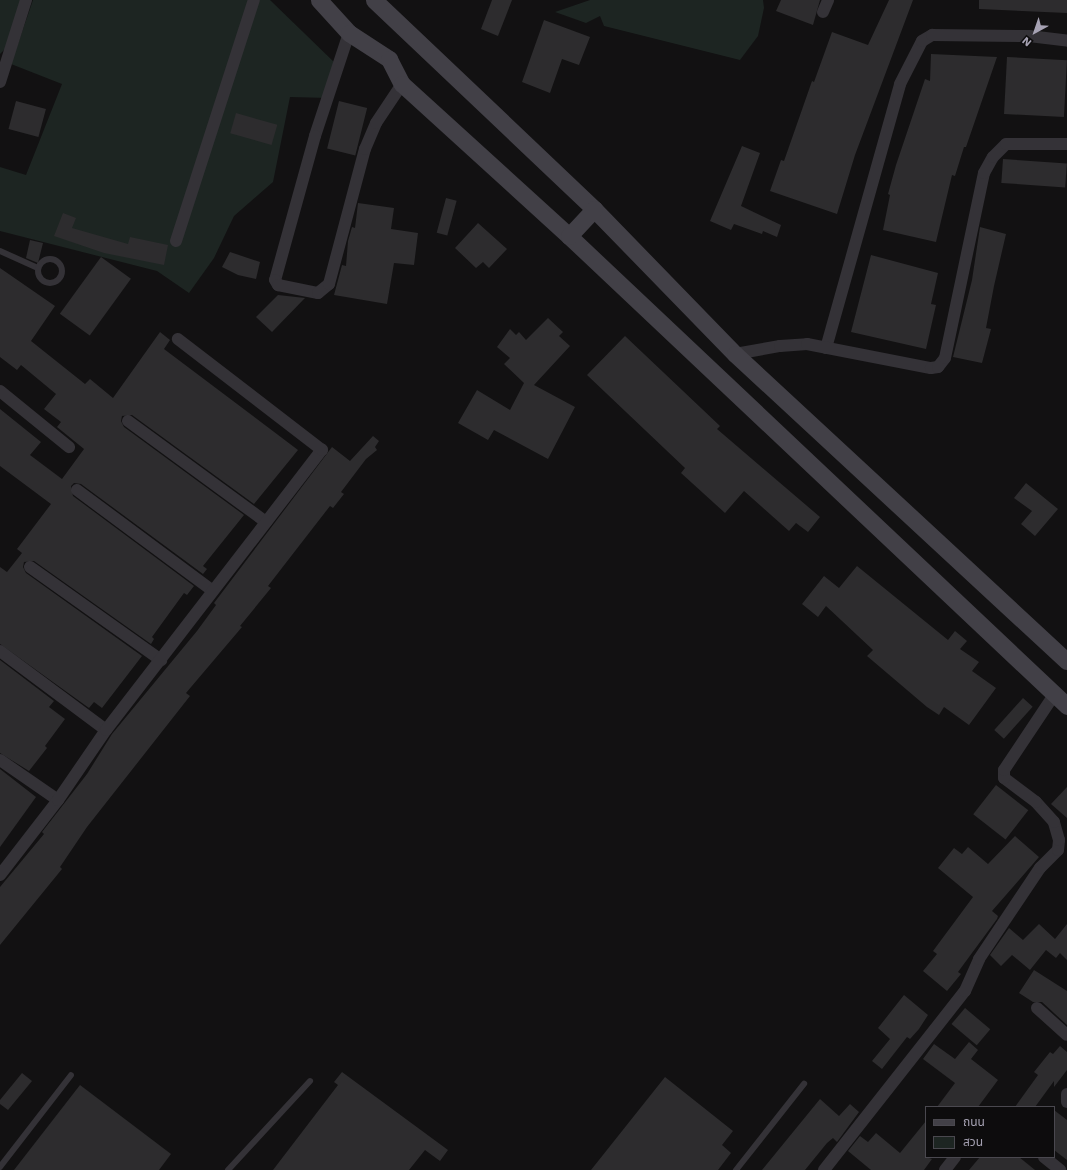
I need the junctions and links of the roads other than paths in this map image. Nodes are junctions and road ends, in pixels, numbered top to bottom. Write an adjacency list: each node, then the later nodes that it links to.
1 (26, 0): 9 (street)
2 (254, 0): 14 (street)
3 (319, 0): 7 (main road)
4 (374, 0): 12 (main road)
5 (828, 0): 6 (street)
6 (823, 12)
7 (349, 33): 10 (main road); 10 (street)
8 (1067, 41): 18 (street)
9 (0, 82)
10 (402, 84): 13 (main road)
11 (1067, 144): 18 (street)
12 (594, 209): 13 (main road); 19 (main road)
13 (569, 236): 30 (main road)
14 (176, 241)
15 (0, 251): 16 (lane)
16 (38, 268)
17 (178, 339): 24 (street)
18 (826, 348): 19 (street)
19 (734, 354): 29 (main road)
20 (0, 391): 22 (street)
21 (128, 421): 24 (street)
22 (69, 447)
23 (77, 490): 26 (street)
24 (266, 522): 26 (street)
25 (30, 567): 28 (street)
26 (213, 592): 28 (street)
27 (0, 651): 32 (street)
28 (161, 660): 32 (street)
29 (1067, 661)
30 (1054, 695): 31 (main road); 48 (street)
31 (1067, 706)
32 (106, 730): 34 (street)
33 (0, 760): 34 (street)
34 (58, 800): 35 (street)
35 (1, 871)
36 (1037, 1008): 37 (street)
37 (1067, 1035)
38 (71, 1075): 45 (lane)
39 (310, 1081): 46 (lane)
40 (804, 1084): 47 (lane)
41 (1067, 1094): 42 (street)
42 (1067, 1102)
43 (954, 1158): 49 (street)
44 (1045, 1158): 50 (street)
45 (0, 1166)
46 (228, 1170)
47 (736, 1170)
48 (824, 1170)
49 (945, 1170)
50 (1060, 1170)

